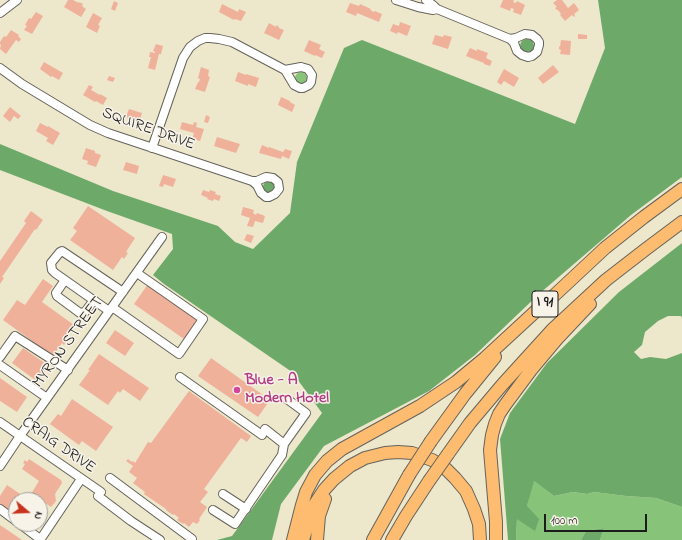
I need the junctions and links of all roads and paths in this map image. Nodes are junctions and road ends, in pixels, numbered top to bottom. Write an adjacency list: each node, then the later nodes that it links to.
1 (17, 0): 5 (street)
2 (398, 0): 4 (street)
3 (426, 0): 4 (street)
4 (437, 9): 6 (street)
5 (0, 13)
6 (510, 39)
7 (0, 68): 9 (street, SQUIRE DRIVE)
8 (285, 70): 9 (street)
9 (152, 148): 10 (street, SQUIRE DRIVE)
10 (252, 181)
11 (682, 189): 18 (highway, I 91)
12 (682, 222): 14 (highway, I 91)
13 (162, 237): 15 (street, MYRON STREET)
14 (626, 264): 46 (highway, I 91, bridge); 49 (highway)
15 (137, 273): 17 (street, MYRON STREET); 20 (street)
16 (65, 280): 17 (street); 19 (street); 19 (street)
17 (123, 292): 20 (street, MYRON STREET)
18 (549, 299): 42 (highway); 45 (highway, I 91, bridge)
19 (94, 300): 20 (street)
20 (111, 309): 23 (street, MYRON STREET)
21 (0, 357): 23 (street)
22 (0, 365): 25 (street)
23 (68, 370): 25 (street, MYRON STREET)
24 (180, 377): 29 (street)
25 (48, 398): 28 (street, MYRON STREET)
26 (287, 399): 29 (street)
27 (0, 422): 28 (street, CRAIG DRIVE)
28 (20, 436): 31 (street, MYRON STREET); 33 (street, CRAIG DRIVE)
29 (284, 444): 36 (street)
30 (360, 461): 35 (highway); 43 (highway); 44 (highway)
31 (0, 466)
32 (110, 478): 39 (street)
33 (81, 479): 40 (street); 41 (street, CRAIG DRIVE)
34 (223, 494): 36 (street)
35 (470, 499): 47 (highway); 48 (highway)
36 (246, 509): 37 (street)
37 (213, 510)
38 (30, 532): 40 (street)
39 (192, 539)
40 (40, 540)
41 (160, 540)
42 (294, 540)
43 (303, 540)
44 (317, 540)
45 (373, 540)
46 (392, 540)
47 (474, 540)
48 (480, 540)
49 (496, 540)

